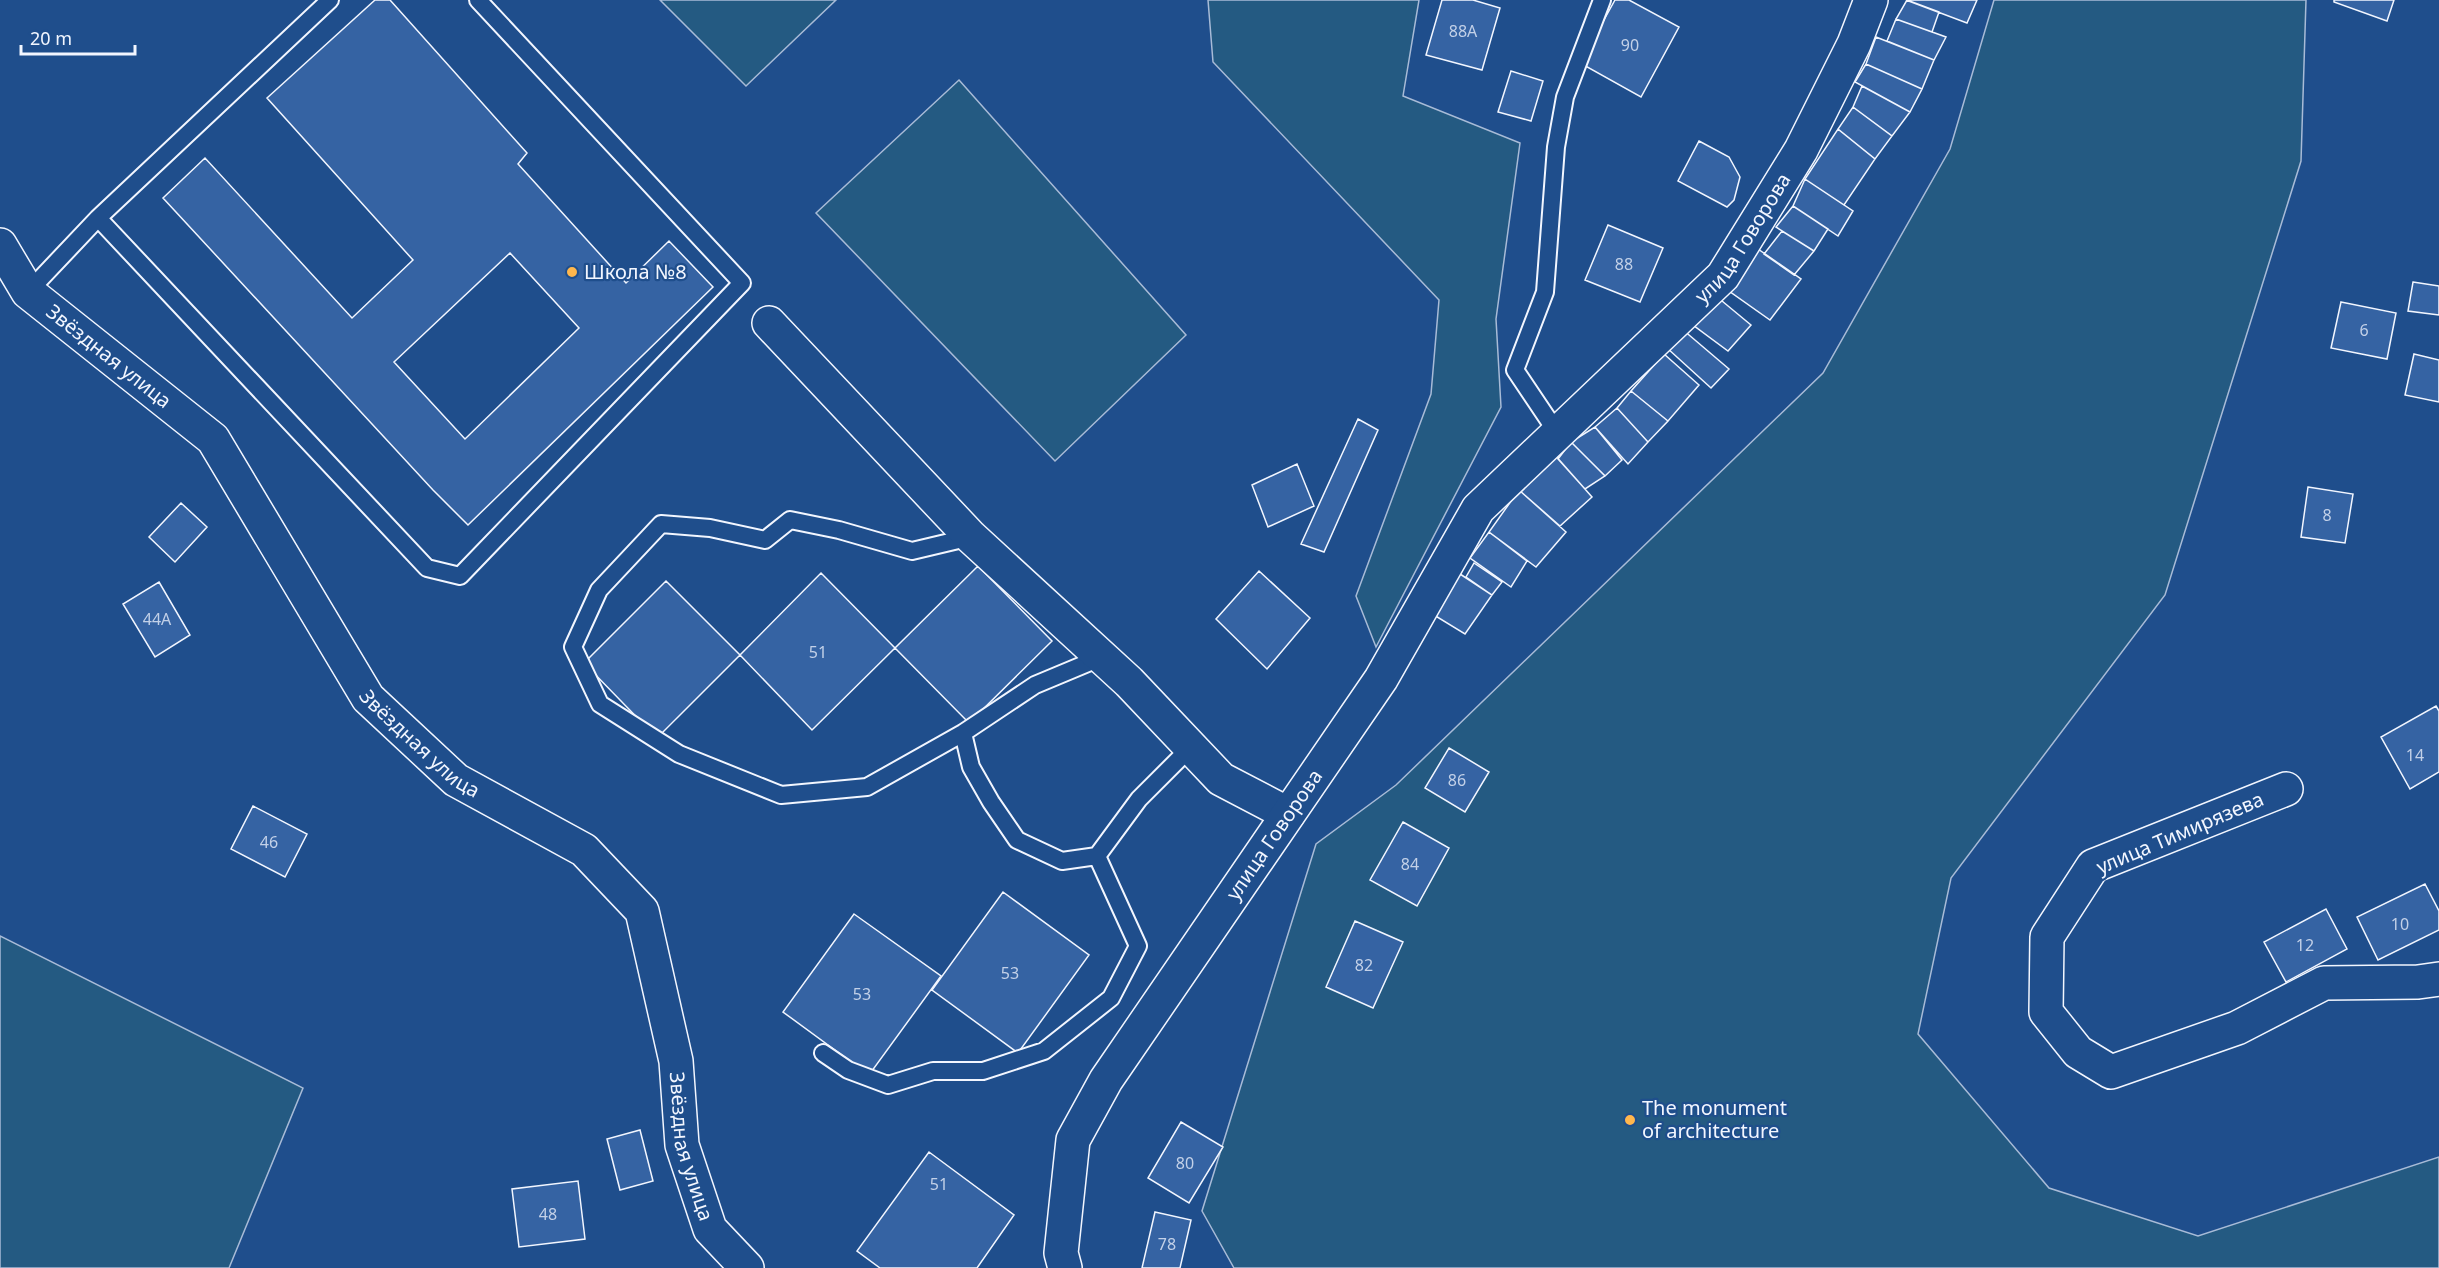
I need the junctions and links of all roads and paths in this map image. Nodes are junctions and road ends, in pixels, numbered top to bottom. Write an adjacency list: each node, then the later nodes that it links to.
1 (330, 0): 5 (lane)
2 (478, 0): 5 (lane)
3 (1602, 0): 9 (lane)
4 (1871, 0): 9 (street, улица Говорова)
5 (98, 218): 7 (lane)
6 (0, 245): 7 (street, Звёздная улица)
7 (28, 292): 19 (street, Звёздная улица)
8 (769, 323): 10 (street)
9 (1558, 434): 15 (street, улица Говорова)
10 (971, 537): 11 (street); 12 (lane)
11 (1102, 657): 12 (lane); 13 (street)
12 (963, 733): 16 (lane)
13 (1191, 747): 15 (street); 16 (lane)
14 (2286, 789): 17 (street, улица Тимирязева)
15 (1288, 814): 20 (street, улица Говорова)
16 (1096, 856): 18 (lane)
17 (2439, 979)
18 (824, 1053)
19 (747, 1268)
20 (1065, 1268)

